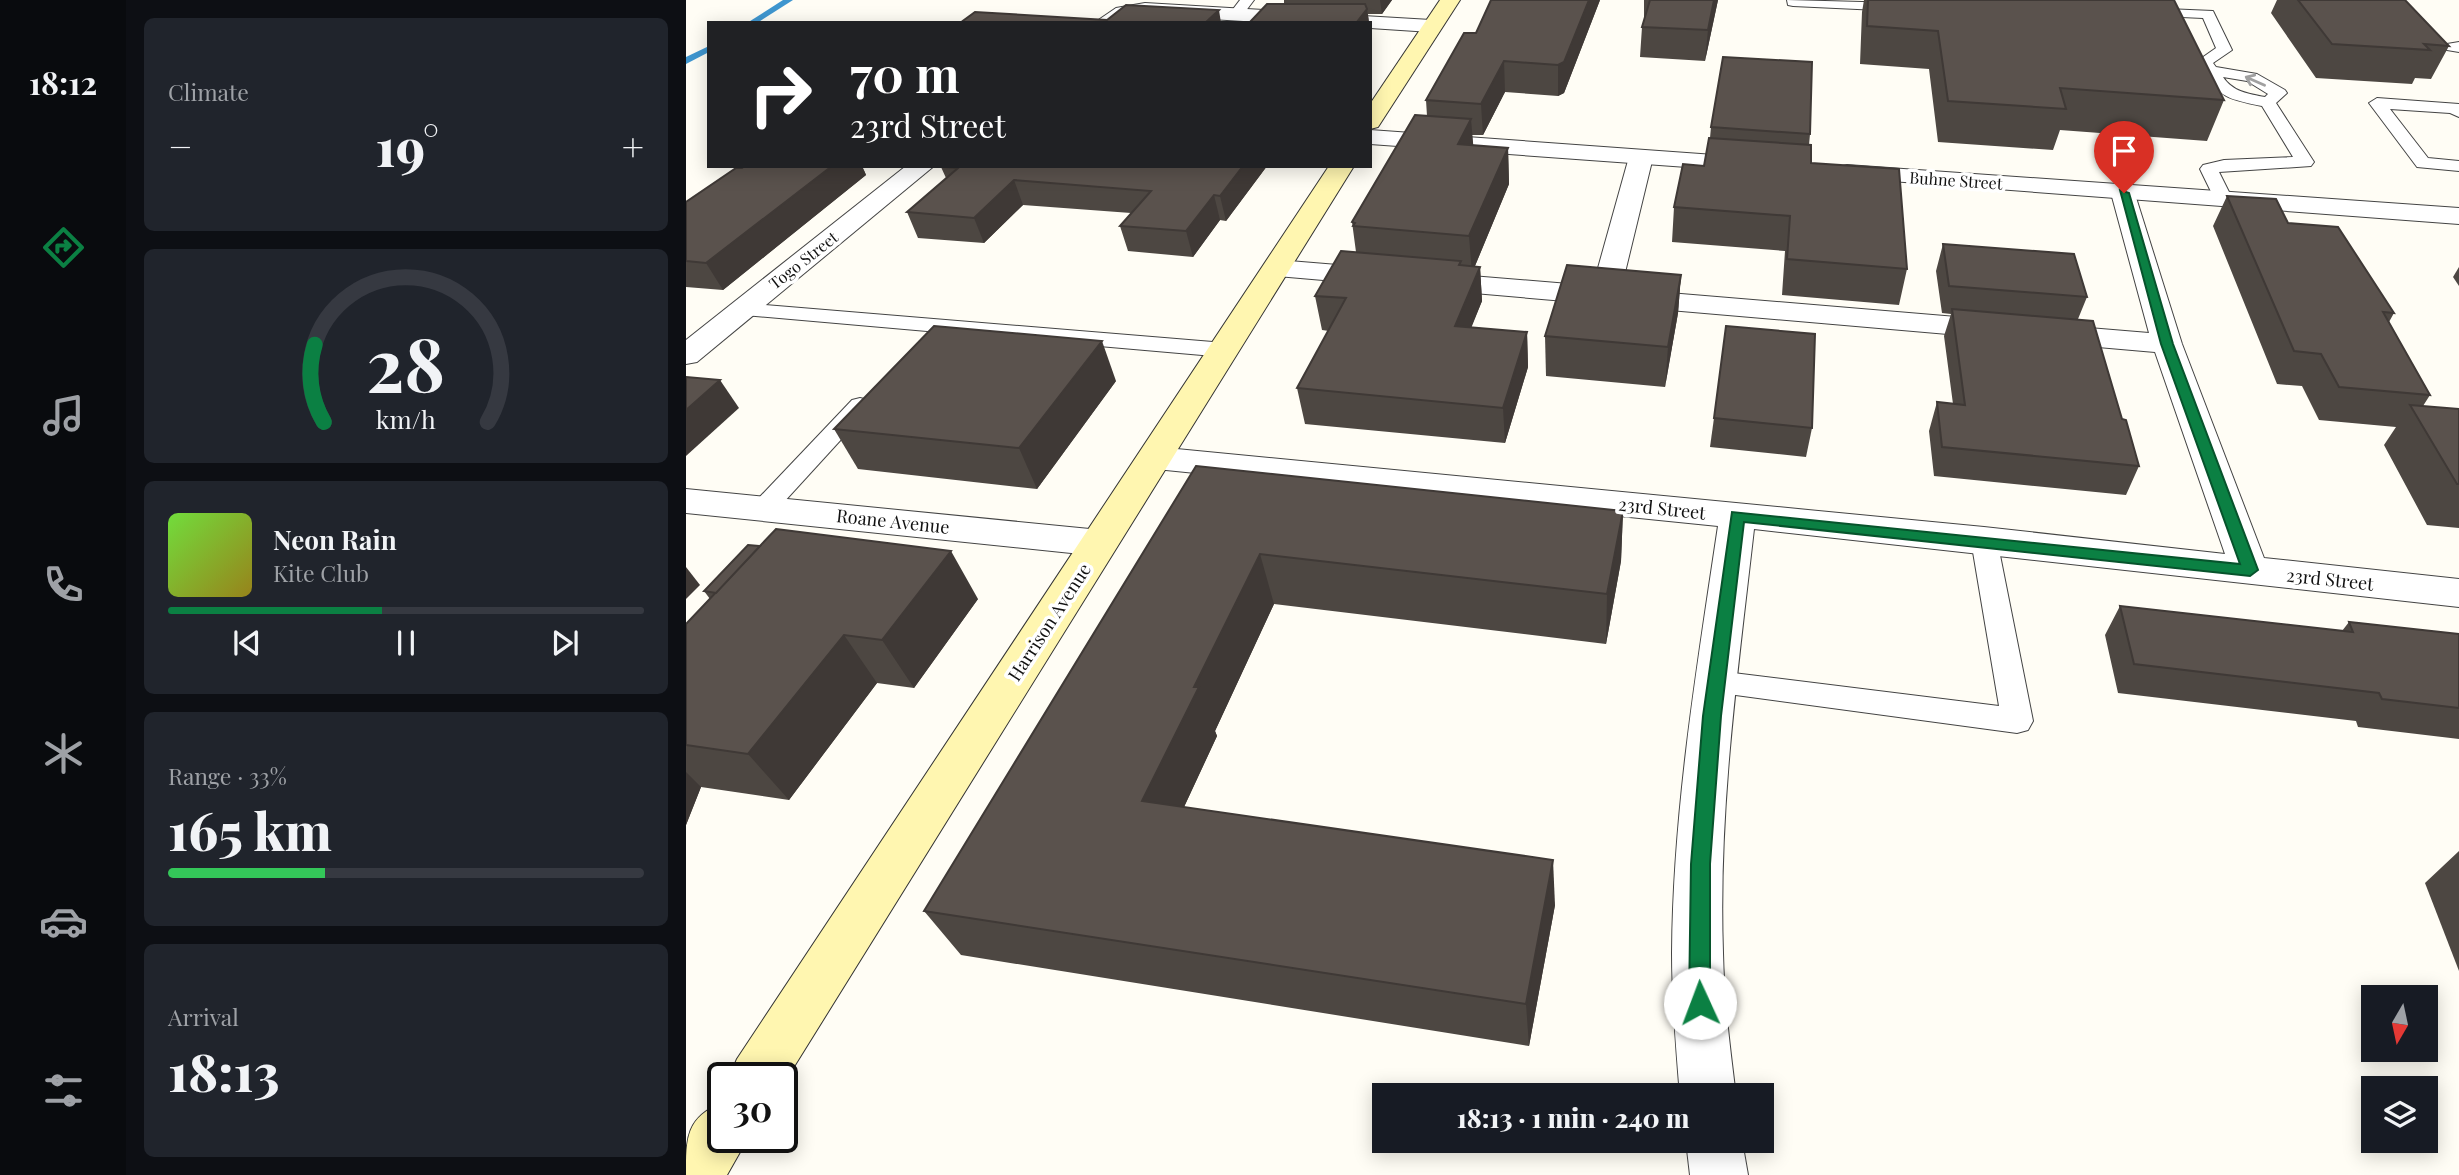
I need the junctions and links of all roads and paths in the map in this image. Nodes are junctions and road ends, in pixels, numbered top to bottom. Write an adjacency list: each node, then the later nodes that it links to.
1 (1450, 0): 7 (main road)
2 (1793, 2): 4 (lane)
3 (1242, 6): 6 (street); 7 (street)
4 (1918, 8)
5 (2129, 12): 18 (lane)
6 (1108, 21)
7 (1431, 26): 9 (main road)
8 (2459, 113): 13 (lane)
9 (1372, 119)
10 (1372, 137): 11 (street)
11 (1641, 157): 12 (street); 21 (street)
12 (1775, 166)
13 (2459, 166)
14 (919, 168): 22 (street, Togo Street)
15 (1341, 168): 20 (main road, Harrison Avenue)
16 (1828, 170): 17 (street, Buhne Street)
17 (2124, 193): 18 (street, Buhne Street); 23 (street)
18 (2224, 200): 19 (street, Buhne Street)
19 (2459, 216)
20 (1277, 268): 21 (street); 24 (main road, Harrison Avenue)
21 (1605, 296): 23 (street)
22 (741, 309): 24 (lane); 25 (street, Togo Street)
23 (2167, 344): 33 (street)
24 (1225, 351): 27 (main road, Harrison Avenue)
25 (686, 355)
26 (876, 387): 29 (lane)
27 (1156, 458): 30 (street, 23rd Street); 32 (main road, Harrison Avenue)
28 (686, 501): 29 (street, Roane Avenue)
29 (764, 508): 32 (street, Roane Avenue)
30 (1737, 516): 31 (street, 23rd Street); 35 (street)
31 (1984, 540): 33 (street, 23rd Street); 35 (lane)
32 (1100, 543): 36 (main road, Harrison Avenue)
33 (2250, 570): 34 (street, 23rd Street)
34 (2459, 593)
35 (1717, 683): 37 (street)
36 (766, 1062)
37 (1705, 1083)
38 (708, 1153): 40 (main road)
39 (1716, 1153): 41 (street)
40 (694, 1175)
41 (1719, 1175)

